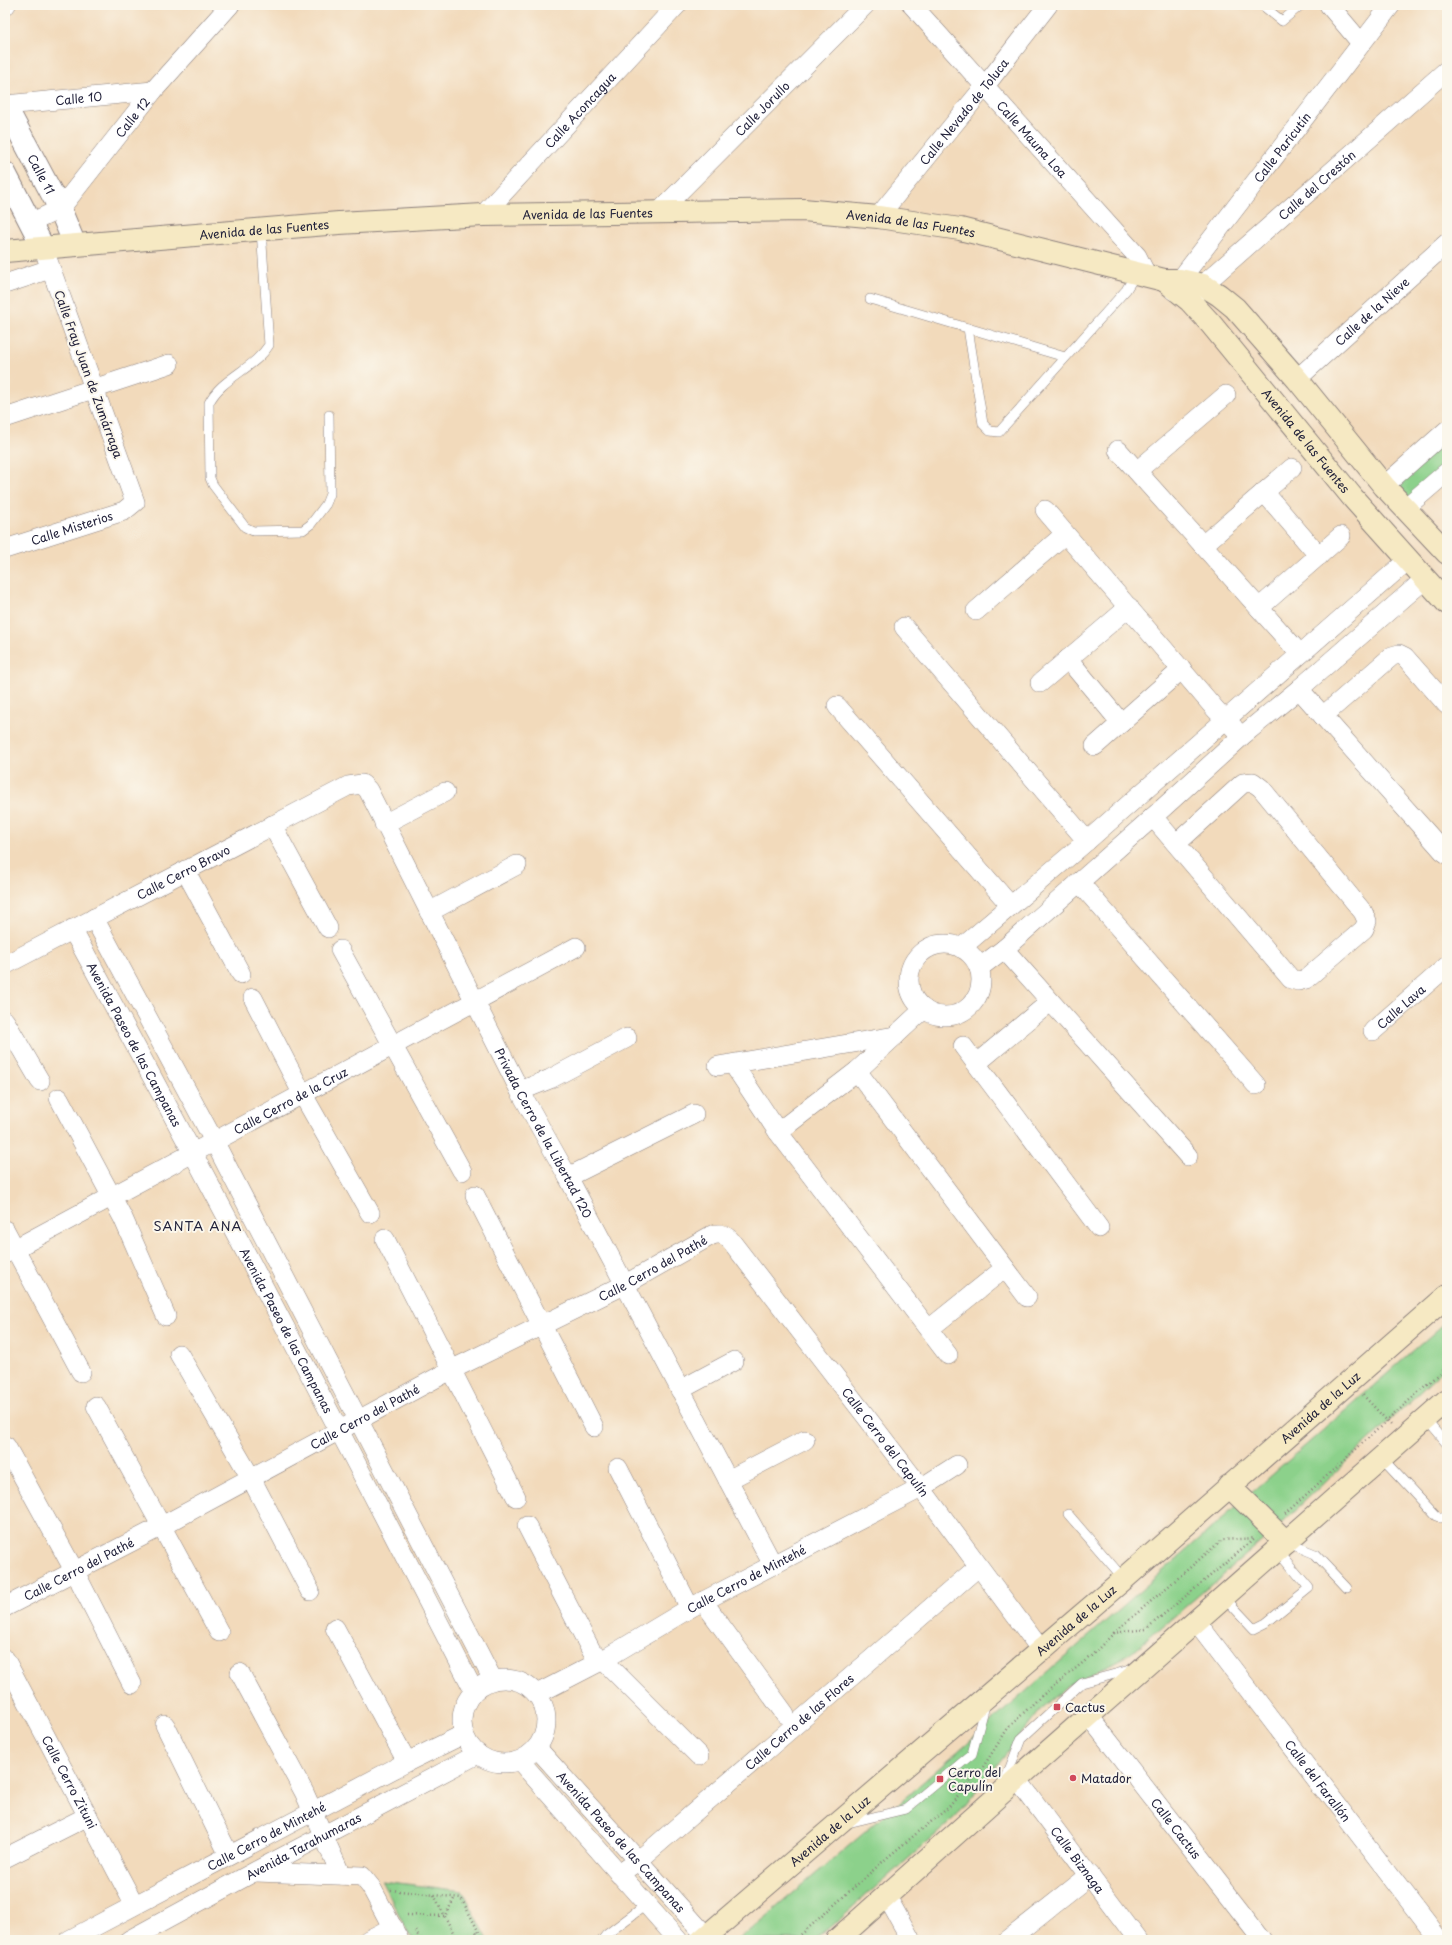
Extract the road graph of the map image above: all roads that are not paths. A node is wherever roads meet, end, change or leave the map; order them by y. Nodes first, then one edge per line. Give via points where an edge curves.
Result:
1 (230, 5) edge
2 (677, 5) edge
3 (866, 5) edge
4 (912, 5) edge
5 (1048, 5) edge
6 (1262, 5) edge
7 (1301, 5) edge
8 (1329, 5) edge
9 (1391, 5) edge
10 (1361, 43) junction
11 (1447, 70) edge
12 (985, 86) junction
13 (153, 91) junction
14 (5, 105) edge
15 (5, 173) edge
16 (60, 209) junction
17 (658, 212) junction
18 (483, 215) junction
19 (878, 217) junction
20 (30, 223) junction
21 (261, 230) junction
22 (1447, 243) edge
23 (75, 245) junction
24 (43, 247) junction
25 (5, 251) edge
26 (50, 269) junction
27 (5, 284) edge
28 (1170, 284) junction
29 (870, 299) dead end
30 (968, 328) junction
31 (1065, 357) junction
32 (169, 364) dead end
33 (1296, 379) junction
34 (95, 388) junction
35 (1226, 395) dead end
36 (329, 415) dead end
37 (5, 418) edge
38 (1447, 430) edge
39 (1118, 450) dead end
40 (1292, 468) dead end
41 (1137, 471) junction
42 (1447, 472) edge
43 (1384, 486) junction
44 (1264, 492) junction
45 (135, 502) joint
46 (1404, 509) junction
47 (1045, 510) dead end
48 (1065, 534) junction
49 (1341, 536) dead end
50 (1203, 545) junction
51 (5, 549) edge
52 (1447, 553) edge
53 (1319, 556) junction
54 (1408, 560) junction
55 (1425, 579) junction
56 (1447, 603) edge
57 (1129, 607) junction
58 (1259, 608) junction
59 (976, 611) dead end
60 (904, 627) dead end
61 (1300, 654) junction
62 (1068, 659) junction
63 (1182, 669) junction
64 (1040, 683) dead end
65 (1299, 689) junction
66 (1447, 705) edge
67 (837, 706) dead end
68 (1323, 716) junction
69 (1225, 719) junction
70 (1121, 723) junction
71 (1242, 736) junction
72 (1095, 746) dead end
73 (362, 784) joint
74 (445, 792) dead end
75 (1154, 817) junction
76 (272, 824) junction
77 (384, 824) junction
78 (1087, 841) junction
79 (1176, 843) junction
80 (1447, 854) edge
81 (517, 865) dead end
82 (185, 870) junction
83 (1079, 882) junction
84 (1010, 905) junction
85 (429, 912) junction
86 (94, 918) junction
87 (328, 928) dead end
88 (72, 929) junction
89 (576, 947) dead end
90 (962, 948) junction
91 (1004, 949) junction
92 (340, 950) dead end
93 (5, 965) edge
94 (1447, 966) edge
95 (979, 968) junction
96 (241, 974) dead end
97 (253, 998) dead end
98 (474, 1002) junction
99 (1050, 1002) junction
100 (924, 1009) junction
101 (5, 1021) edge
102 (1374, 1032) dead end
103 (896, 1036) junction
104 (627, 1038) dead end
105 (394, 1044) junction
106 (963, 1046) dead end
107 (977, 1063) junction
108 (857, 1071) junction
109 (40, 1081) dead end
110 (1256, 1085) dead end
111 (520, 1091) junction
112 (302, 1093) junction
113 (59, 1098) dead end
114 (694, 1114) dead end
115 (778, 1132) junction
116 (214, 1141) junction
117 (193, 1152) junction
118 (1188, 1156) dead end
119 (462, 1171) dead end
120 (568, 1177) junction
121 (475, 1195) dead end
122 (111, 1196) junction
123 (370, 1213) dead end
124 (1099, 1228) dead end
125 (5, 1230) edge
126 (727, 1236) joint
127 (385, 1239) dead end
128 (10, 1251) edge
129 (1005, 1268) junction
130 (624, 1285) junction
131 (1447, 1296) edge
132 (1027, 1297) dead end
133 (166, 1316) dead end
134 (540, 1325) junction
135 (929, 1328) junction
136 (179, 1354) dead end
137 (948, 1355) dead end
138 (734, 1361) dead end
139 (451, 1370) junction
140 (81, 1372) dead end
141 (680, 1390) junction
142 (1447, 1400) edge
143 (96, 1406) dead end
144 (1426, 1418) junction
145 (358, 1421) junction
146 (594, 1427) dead end
147 (340, 1431) junction
148 (805, 1440) dead end
149 (1447, 1444) edge
150 (6, 1446) edge
151 (1381, 1457) junction
152 (956, 1465) dead end
153 (618, 1468) dead end
154 (251, 1478) junction
155 (728, 1480) junction
156 (1229, 1486) junction
157 (921, 1488) junction
158 (516, 1497) dead end
159 (1068, 1514) dead end
160 (1447, 1515) edge
161 (162, 1526) junction
162 (527, 1526) dead end
163 (1282, 1546) junction
164 (773, 1565) junction
165 (978, 1567) junction
166 (75, 1572) junction
167 (1124, 1579) junction
168 (1347, 1588) dead end
169 (310, 1591) dead end
170 (1224, 1597) junction
171 (697, 1604) junction
172 (5, 1607) edge
173 (1196, 1621) junction
174 (335, 1628) dead end
175 (219, 1632) dead end
176 (1041, 1650) junction
177 (5, 1659) edge
178 (603, 1660) junction
179 (1146, 1666) junction
180 (240, 1673) dead end
181 (493, 1680) junction
182 (132, 1684) dead end
183 (474, 1691) junction
184 (537, 1694) junction
185 (988, 1695) junction
186 (785, 1714) dead end
187 (1089, 1716) junction
188 (165, 1725) dead end
189 (464, 1734) junction
190 (537, 1748) junction
191 (478, 1754) junction
192 (699, 1756) dead end
193 (520, 1761) junction
194 (407, 1762) junction
195 (1017, 1778) junction
196 (1000, 1794) junction
197 (313, 1812) junction
198 (88, 1816) junction
199 (835, 1826) junction
200 (324, 1836) junction
201 (229, 1855) junction
202 (5, 1858) edge
203 (638, 1860) junction
204 (254, 1872) junction
205 (619, 1874) junction
206 (341, 1875) junction
207 (1090, 1875) junction
208 (886, 1895) junction
209 (134, 1904) junction
210 (646, 1904) junction
211 (396, 1934) edge
212 (704, 1938) edge
213 (1012, 1938) edge
214 (69, 1940) edge
215 (129, 1940) edge
216 (368, 1940) edge
217 (602, 1940) edge
218 (678, 1940) edge
219 (837, 1940) edge
220 (911, 1940) edge
221 (1138, 1940) edge
222 (1263, 1940) edge
223 (1440, 1940) edge

1 - 13 street, Calle 12
2 - 18 street, Calle Aconcagua
3 - 17 street, Calle Jorullo
4 - 12 street, Calle Mauna Loa
5 - 12 street, Calle Nevado de Toluca
6 - 7 lane via 1282,21
8 - 10 street
9 - 10 street, Calle Paricutín
10 - 28 street, Calle Paricutín
11 - 28 street, Calle del Crestón
12 - 19 street, Calle Nevado de Toluca
12 - 28 street, Calle Mauna Loa via 1137,256
13 - 14 street, Calle 10
13 - 16 street, Calle 12
14 - 16 street, Calle 11
15 - 20 street
16 - 20 street, Calle 12
16 - 23 street, Calle 11
17 - 18 main road, Avenida de las Fuentes
17 - 19 main road, Avenida de las Fuentes via 803,210
18 - 21 main road, Avenida de las Fuentes
19 - 28 main road, Avenida de las Fuentes via 960,229
20 - 24 street
21 - 23 main road, Avenida de las Fuentes
21 - 36 lane via 269,345 263,355 214,393 209,403 210,478 213,486 245,527 253,531 303,530 311,524 326,504 330,494
22 - 33 street, Calle de la Nieve
23 - 24 main road, Avenida de las Fuentes
24 - 25 main road, Avenida de las Fuentes
24 - 26 street, Calle Fray Juan de Zumárraga
26 - 27 street
26 - 34 street, Calle Fray Juan de Zumárraga
28 - 31 lane via 1126,290
28 - 33 main road, Avenida de las Fuentes via 1219,295 1235,308
28 - 54 main road, Avenida de las Fuentes via 1211,324 1353,498
29 - 30 lane
30 - 31 lane
30 - 31 lane via 983,424 990,431 999,432
32 - 34 street
33 - 43 main road, Avenida de las Fuentes
34 - 37 street
34 - 45 street, Calle Fray Juan de Zumárraga
35 - 41 street
38 - 43 street
39 - 41 street
40 - 44 street
41 - 50 street
42 - 46 street
43 - 46 main road, Avenida de las Fuentes
44 - 50 street
44 - 53 street
45 - 51 street, Calle Misterios via 124,511
46 - 52 main road, Avenida de las Fuentes
47 - 48 street
48 - 57 street
48 - 59 street
49 - 53 street
50 - 58 street
53 - 58 street
54 - 55 main road, Avenida de las Fuentes
54 - 61 street
55 - 56 main road, Avenida de las Fuentes
55 - 65 street
57 - 62 street
57 - 63 street
58 - 61 street
60 - 78 street
61 - 69 street
62 - 64 street
62 - 70 street
63 - 69 street
63 - 70 street
65 - 68 street
65 - 71 street
66 - 68 street via 1405,657 1399,654 1392,656
67 - 84 street
68 - 80 street
69 - 71 street
69 - 78 street
70 - 72 street
71 - 75 street
73 - 76 street, Calle Cerro Bravo via 348,786
73 - 77 street, Privada Cerro de la Libertad 120 via 368,790
74 - 77 street
75 - 79 street
75 - 83 street
76 - 82 street, Calle Cerro Bravo
76 - 87 street
77 - 85 street, Privada Cerro de la Libertad 120
78 - 84 street
79 - 79 street via 1291,979 1306,979 1364,929 1367,921 1363,912 1261,788 1253,782 1243,783
81 - 85 street
82 - 86 street, Calle Cerro Bravo
82 - 96 street
83 - 91 street
83 - 110 street
84 - 90 street
85 - 98 street, Privada Cerro de la Libertad 120
86 - 88 street, Calle Cerro Bravo
86 - 116 street, Avenida Paseo de las Campanas
88 - 93 street, Calle Cerro Bravo
88 - 117 street, Avenida Paseo de las Campanas
89 - 98 street, Calle Cerro de la Cruz
90 - 95 street via 972,956
90 - 100 street via 949,944 935,945 913,962 908,976 910,991
91 - 95 street
91 - 99 street
92 - 105 street
94 - 102 street, Calle Lava
95 - 100 street via 981,980 978,995 969,1006 957,1014 942,1016
97 - 112 street
98 - 105 street, Calle Cerro de la Cruz
98 - 111 street, Privada Cerro de la Libertad 120
99 - 107 street
99 - 118 street
100 - 103 street
101 - 109 street
103 - 108 street
103 - 115 street via 725,1065
104 - 111 street via 550,1079
105 - 112 street, Calle Cerro de la Cruz
105 - 119 street
106 - 107 street
107 - 124 street
108 - 115 street
108 - 129 street
111 - 120 street, Privada Cerro de la Libertad 120
112 - 116 street, Calle Cerro de la Cruz
112 - 123 street
113 - 122 street
114 - 120 street
115 - 135 street
116 - 117 street, Calle Cerro de la Cruz
116 - 145 street, Avenida Paseo de las Campanas
117 - 122 street, Calle Cerro de la Cruz
117 - 147 street, Avenida Paseo de las Campanas
120 - 130 street, Privada Cerro de la Libertad 120
121 - 134 street
122 - 128 street, Calle Cerro de la Cruz
122 - 133 street
125 - 128 street
126 - 130 street, Calle Cerro del Pathé via 712,1235
126 - 157 street, Calle Cerro del Capulín
127 - 139 street
128 - 140 street
129 - 132 street
129 - 135 street
130 - 134 street, Calle Cerro del Pathé
130 - 141 street, Privada Cerro de la Libertad 120
131 - 156 main road, Avenida de la Luz
134 - 139 street, Calle Cerro del Pathé
134 - 146 street
135 - 137 street
136 - 154 street
138 - 141 street
139 - 145 street, Calle Cerro del Pathé
139 - 158 street
141 - 155 street, Privada Cerro de la Libertad 120
142 - 144 main road
143 - 161 street
144 - 149 lane
144 - 151 main road
145 - 147 street, Calle Cerro del Pathé
145 - 181 street, Avenida Paseo de las Campanas
147 - 154 street, Calle Cerro del Pathé
147 - 183 street, Avenida Paseo de las Campanas
148 - 155 street
150 - 166 street
151 - 160 lane via 1437,1517
151 - 163 main road
152 - 157 street, Calle Cerro de Mintehé
153 - 171 street
154 - 161 street, Calle Cerro del Pathé
154 - 169 street
155 - 164 street, Privada Cerro de la Libertad 120
156 - 163 main road
156 - 167 main road, Avenida de la Luz
157 - 164 street, Calle Cerro de Mintehé
157 - 165 street, Calle Cerro del Capulín
159 - 167 lane
161 - 166 street, Calle Cerro del Pathé
161 - 175 street
162 - 178 street via 592,1652
163 - 168 lane via 1315,1554
163 - 170 main road
163 - 170 lane via 1309,1588 1266,1623 1254,1629
164 - 171 street, Calle Cerro de Mintehé
165 - 176 street, Calle Cerro del Capulín
165 - 203 street, Calle Cerro de las Flores
166 - 172 street, Calle Cerro del Pathé
166 - 182 street
167 - 176 main road, Avenida de la Luz
170 - 173 main road
171 - 178 street, Calle Cerro de Mintehé
171 - 186 street
173 - 179 main road
173 - 223 street, Calle del Farallón
174 - 194 street
176 - 185 main road, Avenida de la Luz
177 - 198 street, Calle Cerro Zituni
178 - 184 street, Calle Cerro de Mintehé
178 - 192 street
179 - 187 main road
179 - 196 lane via 1082,1683 1021,1739
180 - 197 street
181 - 183 street
181 - 184 street via 514,1680 525,1684
183 - 189 street via 465,1705 462,1721
184 - 190 street via 546,1710 546,1729
185 - 199 main road, Avenida de la Luz
185 - 199 lane via 972,1754 906,1809
187 - 195 main road
187 - 222 street, Calle Cactus
188 - 201 street
189 - 191 street
189 - 194 street, Calle Cerro de Mintehé
190 - 193 street
190 - 203 street, Avenida Paseo de las Campanas
191 - 193 street via 500,1763
191 - 200 street, Avenida Tarahumaras
193 - 205 street, Avenida Paseo de las Campanas
194 - 197 street, Calle Cerro de Mintehé
195 - 196 main road
195 - 207 street, Calle Biznaga
196 - 208 main road
197 - 200 street
197 - 201 street, Calle Cerro de Mintehé
198 - 202 street
198 - 209 street, Calle Cerro Zituni
199 - 212 main road, Avenida de la Luz
200 - 204 street, Avenida Tarahumaras
200 - 206 street
201 - 209 street, Calle Cerro de Mintehé
203 - 205 street, Calle Cerro de las Flores
203 - 212 street, Avenida Paseo de las Campanas
204 - 206 street
204 - 215 street, Avenida Tarahumaras
205 - 210 street, Avenida Paseo de las Campanas
206 - 211 street via 362,1876 371,1887
207 - 213 street
207 - 221 street, Calle Biznaga
208 - 219 main road
208 - 220 street
209 - 214 street, Calle Cerro de Mintehé
210 - 217 lane
210 - 218 street, Avenida Paseo de las Campanas
211 - 216 street

